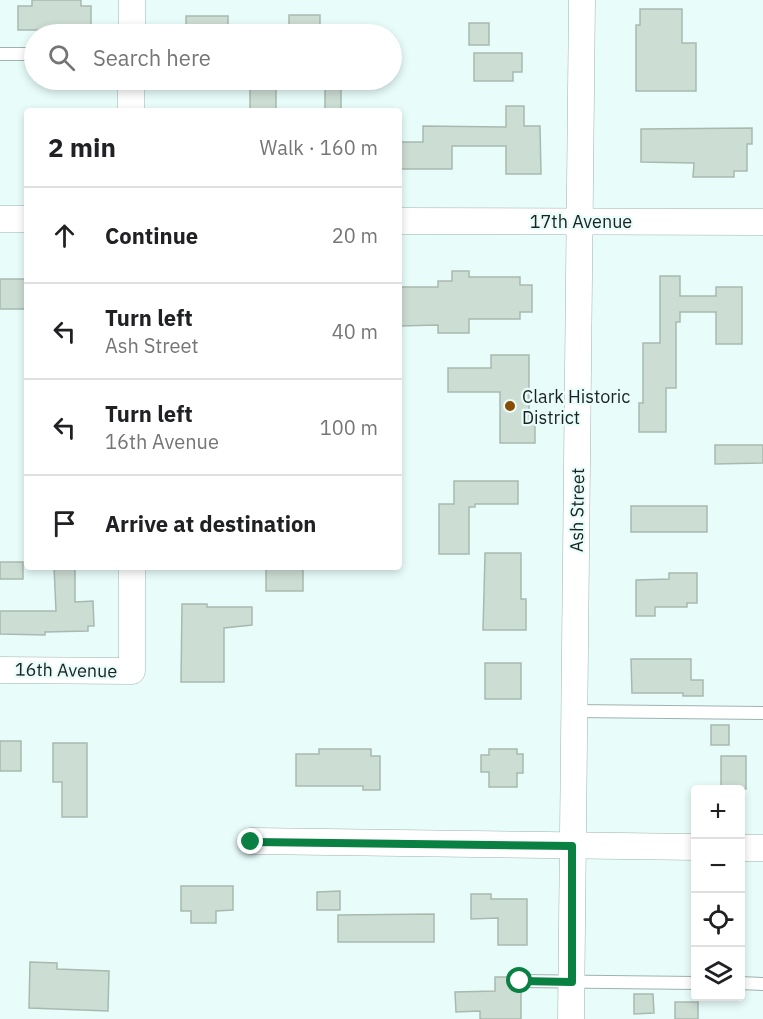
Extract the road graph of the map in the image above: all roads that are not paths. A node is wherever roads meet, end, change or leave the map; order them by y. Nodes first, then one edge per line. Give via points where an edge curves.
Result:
1 (132, 0) edge
2 (582, 0) edge
3 (132, 24) edge
4 (0, 54) edge
5 (24, 54) edge
6 (131, 90) edge
7 (131, 108) edge
8 (0, 219) edge
9 (24, 219) edge
10 (402, 221) edge
11 (580, 221) junction
12 (763, 222) edge
13 (132, 570) edge
14 (0, 670) edge
15 (574, 711) junction
16 (763, 713) edge
17 (251, 842) dead end
18 (572, 846) junction
19 (691, 847) edge
20 (745, 848) edge
21 (763, 848) edge
22 (520, 981) dead end
23 (572, 982) junction
24 (691, 983) edge
25 (745, 983) edge
26 (763, 984) edge
27 (571, 1019) edge

1 - 3 street
2 - 11 street, Ash Street
4 - 5 lane
6 - 7 street
8 - 9 street
10 - 11 street, 17th Avenue
11 - 12 street, 17th Avenue
11 - 15 street, Ash Street
13 - 14 street, 16th Avenue via 132,671
15 - 16 lane
15 - 18 street, Ash Street
17 - 18 street
18 - 19 street
18 - 23 street, Ash Street
20 - 21 street
22 - 23 lane
23 - 24 lane
23 - 27 street, Ash Street
25 - 26 lane

